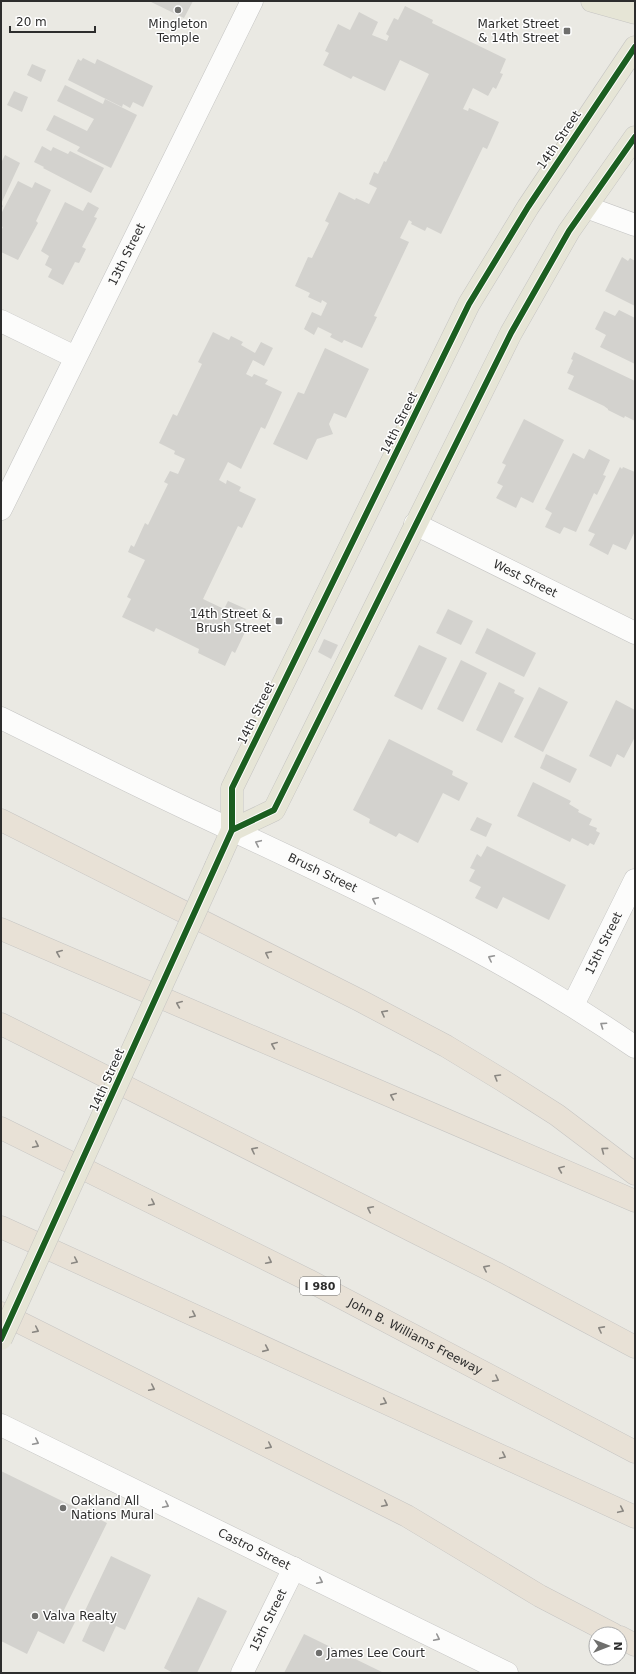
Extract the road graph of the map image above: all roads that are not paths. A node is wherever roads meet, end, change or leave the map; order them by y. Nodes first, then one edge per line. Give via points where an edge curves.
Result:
1 (252, 1) edge
2 (592, 1) edge
3 (635, 13) edge
4 (635, 47) edge
5 (635, 137) edge
6 (586, 208) junction
7 (635, 224) edge
8 (1, 321) edge
9 (75, 358) junction
10 (1, 509) edge
11 (415, 524) junction
12 (635, 633) edge
13 (1, 718) edge
14 (1, 820) edge
15 (232, 830) junction
16 (635, 880) edge
17 (1, 929) edge
18 (573, 1006) junction
19 (1, 1024) edge
20 (635, 1047) edge
21 (1, 1128) edge
22 (635, 1174) edge
23 (635, 1201) edge
24 (1, 1227) edge
25 (1, 1313) edge
26 (1, 1339) edge
27 (635, 1347) edge
28 (1, 1425) edge
29 (635, 1452) edge
30 (635, 1517) edge
31 (294, 1568) junction
32 (598, 1626) edge
33 (242, 1673) edge
34 (507, 1673) edge

1 - 9 street, 13th Street
2 - 3 main road
4 - 15 main road, 14th Street via 528,207 470,304 232,788
5 - 6 main road
6 - 7 street
6 - 11 main road via 569,231 511,333
8 - 9 street
9 - 10 street, 13th Street
11 - 12 street, West Street
11 - 15 main road via 274,810
13 - 15 street, Brush Street
22 -> 14 highway via 557,1115 446,1046
18 -> 15 street, Brush Street via 484,954
15 - 26 main road, 14th Street, bridge
16 - 18 street, 15th Street
23 -> 17 highway
20 -> 18 street, Brush Street
27 -> 19 highway via 421,1235
21 -> 29 highway, John B. Williams Freeway / I 980 via 321,1287
24 -> 30 highway
25 -> 32 highway via 407,1516 533,1592
28 -> 31 street, Castro Street
31 - 33 street, 15th Street
31 -> 34 street, Castro Street

